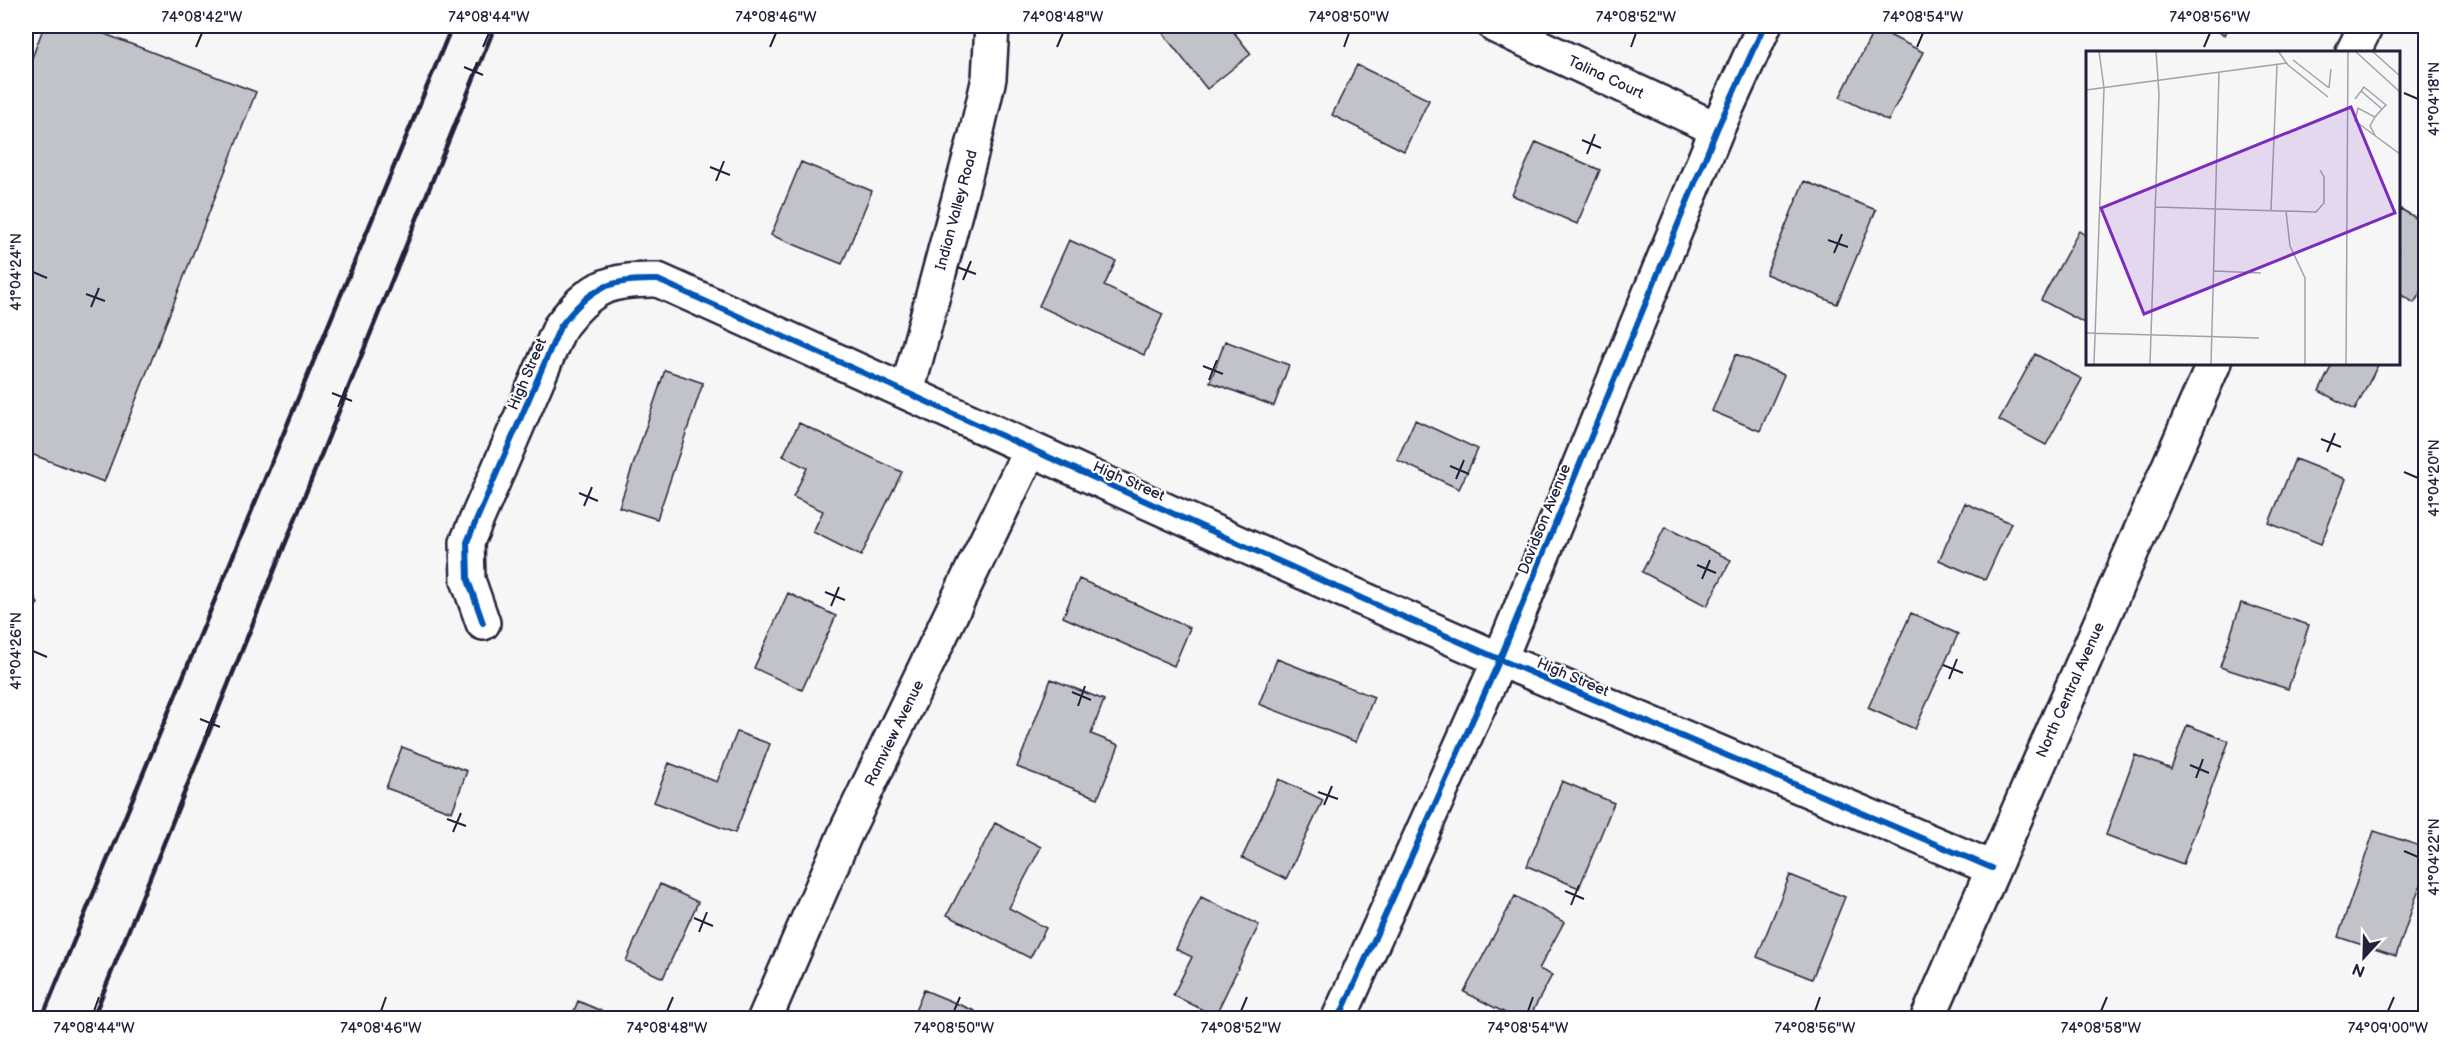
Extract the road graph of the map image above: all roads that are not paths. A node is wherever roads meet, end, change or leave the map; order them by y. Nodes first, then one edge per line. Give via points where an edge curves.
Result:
1 (992, 26) edge
2 (1496, 26) edge
3 (1764, 26) edge
4 (2366, 26) edge
5 (2354, 51) edge
6 (1718, 129) junction
7 (2214, 364) edge
8 (907, 392) junction
9 (1030, 450) junction
10 (483, 623) dead end
11 (1500, 659) junction
12 (1992, 868) junction
13 (765, 1018) edge
14 (1339, 1018) edge
15 (1928, 1018) edge

1 - 8 street, Indian Valley Road via 989,78 976,135
2 - 6 street, Talina Court
3 - 6 street, Davidson Avenue
4 - 5 street
6 - 11 street, Davidson Avenue
7 - 12 street, North Central Avenue
8 - 9 street, High Street
8 - 10 street, High Street via 658,280 629,279 603,286 579,302 560,327 467,542 468,580
9 - 11 street, High Street
9 - 13 street, Ramview Avenue via 846,832
11 - 12 street, High Street
11 - 14 street, Davidson Avenue
12 - 15 street, North Central Avenue

